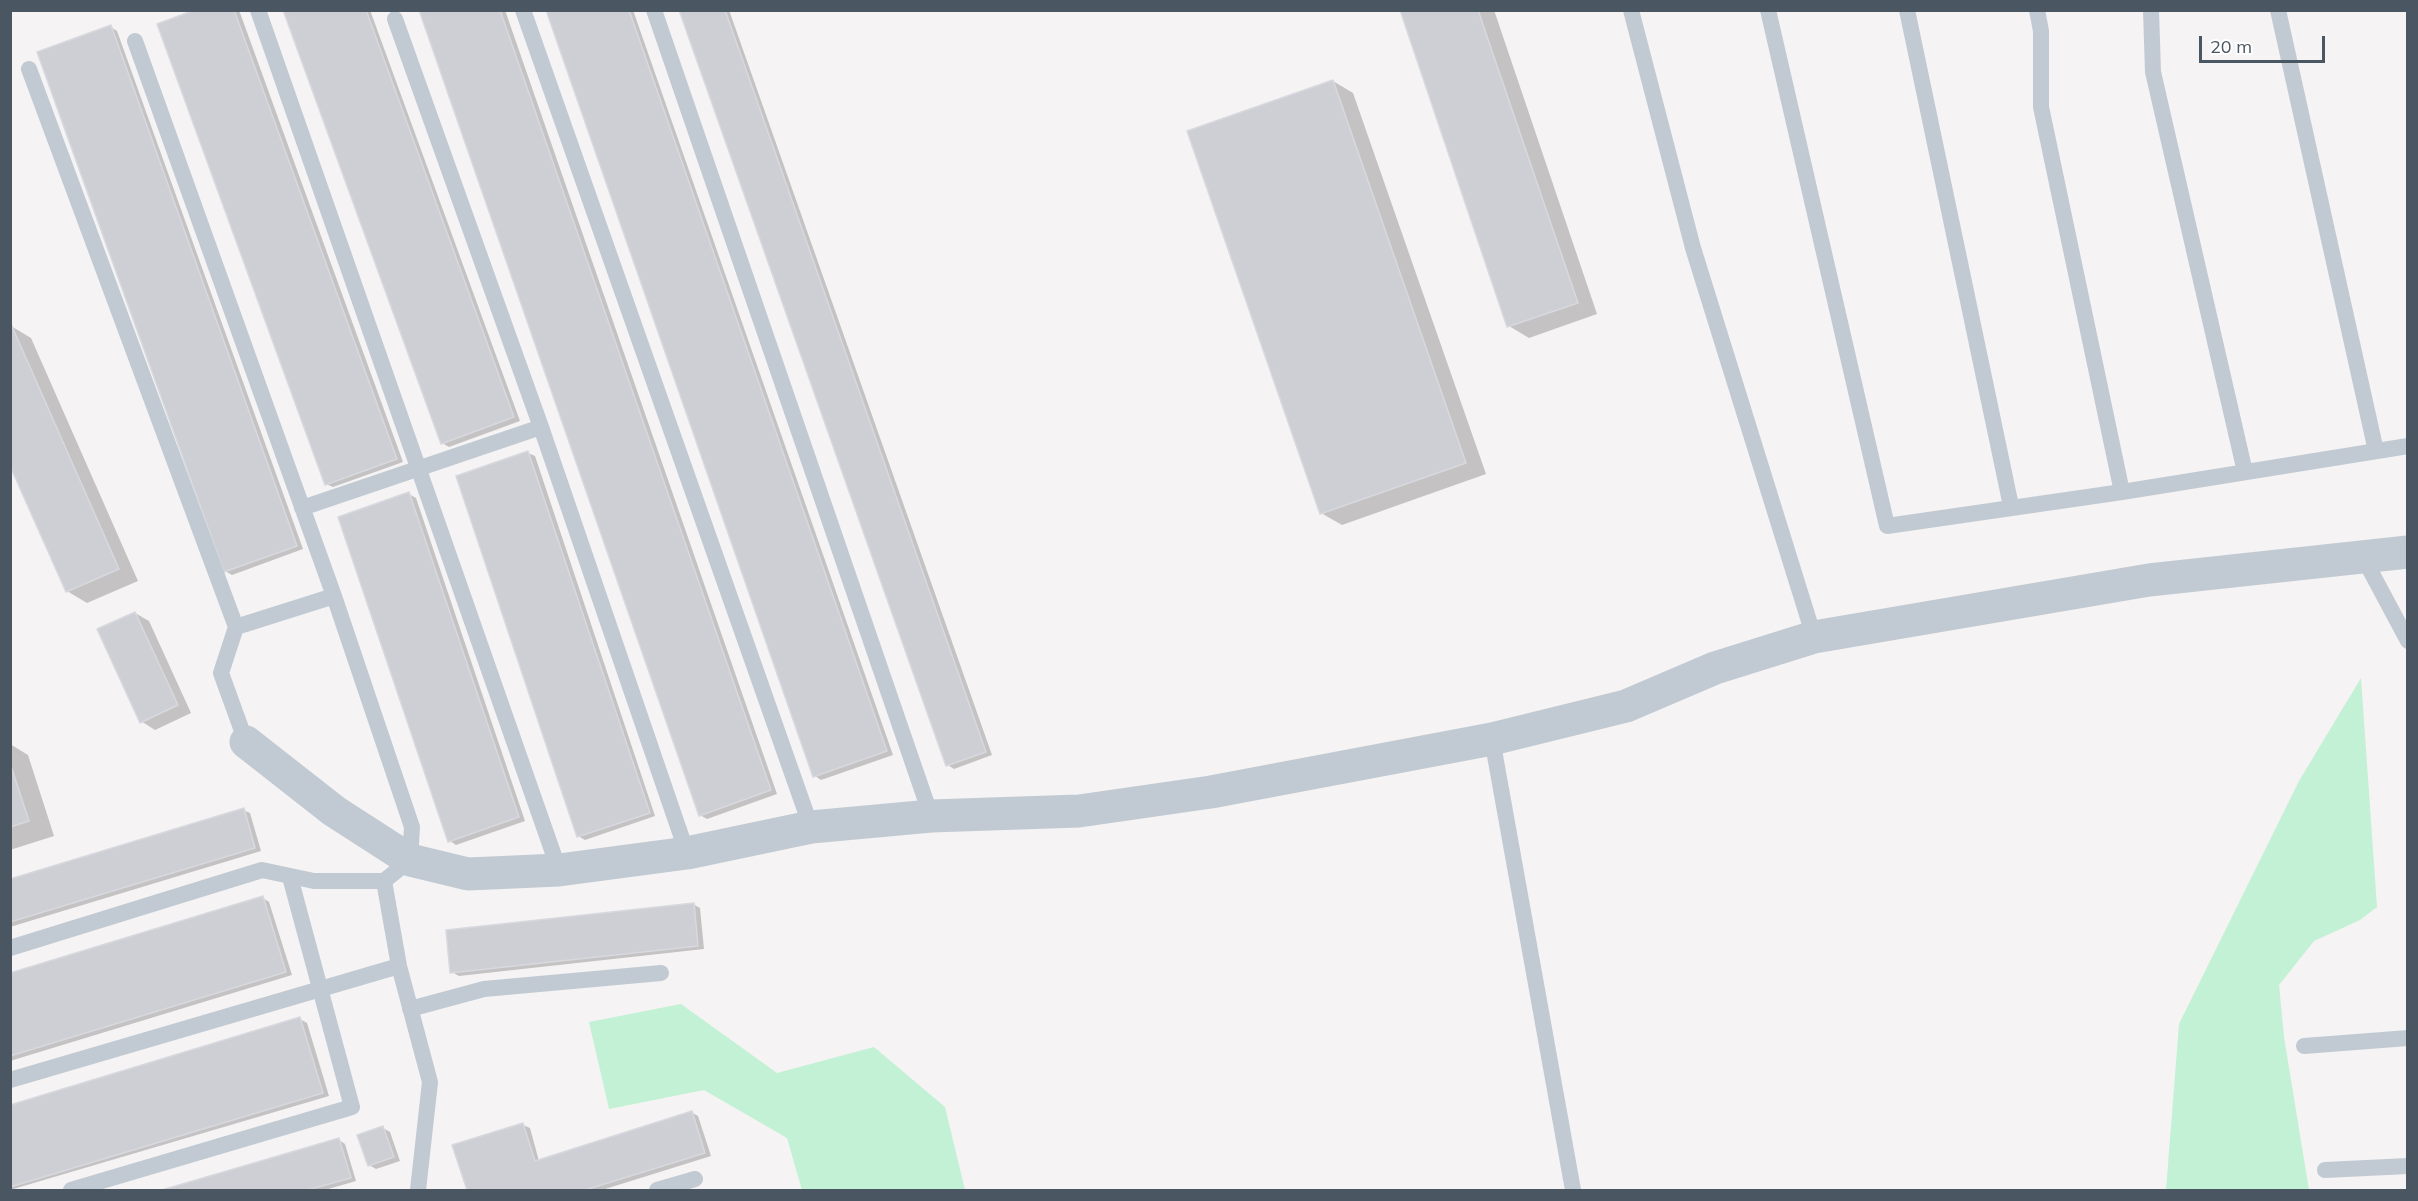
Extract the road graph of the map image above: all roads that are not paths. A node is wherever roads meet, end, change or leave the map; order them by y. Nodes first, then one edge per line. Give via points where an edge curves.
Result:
1 (258, 10) edge
2 (523, 10) edge
3 (654, 10) edge
4 (1631, 10) edge
5 (1768, 10) edge
6 (1907, 10) edge
7 (2037, 10) edge
8 (2151, 10) edge
9 (2278, 10) edge
10 (396, 19) dead end
11 (135, 40) dead end
12 (29, 69) dead end
13 (540, 427) junction
14 (2408, 446) edge
15 (2376, 451) junction
16 (418, 469) junction
17 (2245, 472) junction
18 (2122, 492) junction
19 (2011, 506) junction
20 (302, 508) junction
21 (2408, 552) edge
22 (2362, 555) junction
23 (334, 596) junction
24 (236, 627) junction
25 (1814, 637) junction
26 (2408, 641) edge
27 (1492, 739) junction
28 (246, 742) joint
29 (931, 816) junction
30 (811, 827) junction
31 (687, 852) junction
32 (410, 860) junction
33 (559, 870) junction
34 (290, 877) junction
35 (384, 881) junction
36 (10, 948) edge
37 (399, 966) junction
38 (662, 973) dead end
39 (319, 988) junction
40 (410, 1009) junction
41 (2408, 1038) edge
42 (2304, 1046) dead end
43 (10, 1080) edge
44 (2408, 1166) edge
45 (2325, 1170) dead end
46 (695, 1179) dead end
47 (71, 1191) edge
48 (418, 1191) edge
49 (657, 1191) edge
50 (1574, 1191) edge

1 - 16 lane
2 - 30 lane
3 - 29 lane
4 - 25 lane via 1693,248
5 - 19 lane via 1887,526
6 - 19 lane
7 - 18 lane via 2041,31 2041,107
8 - 17 lane via 2153,72
9 - 15 lane
10 - 13 lane
11 - 20 lane
12 - 24 lane
13 - 16 lane
13 - 31 lane
14 - 15 lane
15 - 17 lane
16 - 20 lane
16 - 33 lane
17 - 18 lane
18 - 19 lane
20 - 23 lane
21 - 22 street
22 - 25 street via 2149,580
22 - 26 lane
23 - 24 lane
23 - 32 lane via 412,827
24 - 28 lane via 221,674
25 - 27 street via 1715,668 1626,706
27 - 29 street via 1210,792 1079,811
27 - 50 lane
28 - 32 street via 334,811
29 - 30 street
30 - 31 street
31 - 33 street
32 - 33 street via 468,874
32 - 35 lane
34 - 35 lane
34 - 36 lane via 262,870
34 - 39 lane
35 - 37 lane
37 - 39 lane
37 - 40 lane
38 - 40 lane via 484,989
39 - 43 lane
39 - 47 lane via 352,1107
40 - 48 lane via 430,1082
41 - 42 lane
44 - 45 lane
46 - 49 lane

